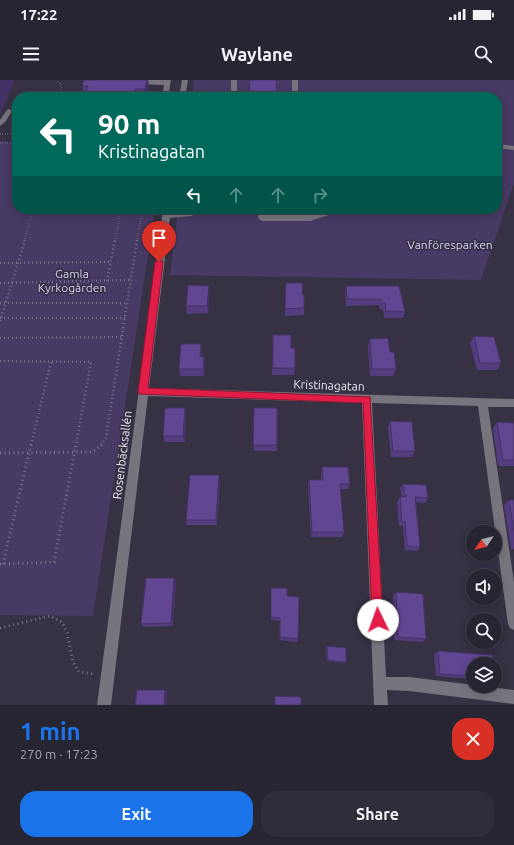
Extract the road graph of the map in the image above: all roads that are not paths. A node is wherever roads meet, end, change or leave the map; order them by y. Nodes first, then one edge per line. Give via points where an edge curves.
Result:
1 (185, 80) edge
2 (234, 80) edge
3 (295, 80) edge
4 (130, 82) edge
5 (168, 82) edge
6 (166, 92) edge
7 (183, 92) edge
8 (234, 92) edge
9 (295, 92) edge
10 (9, 111) dead end
11 (0, 124) edge
12 (502, 147) edge
13 (514, 148) edge
14 (166, 214) edge
15 (263, 214) edge
16 (322, 214) edge
17 (143, 392) junction
18 (367, 400) junction
19 (482, 402) junction
20 (514, 403) edge
21 (514, 624) edge
22 (381, 683) junction
23 (514, 697) edge
24 (104, 705) edge
25 (381, 705) edge

1 - 7 street
2 - 8 street
3 - 9 street
4 - 5 street
5 - 6 street
10 - 11 street
12 - 13 street
14 - 17 street, Rosenbäcksallén
15 - 16 street via 262,218 310,218
17 - 18 street, Kristinagatan
17 - 24 street, Rosenbäcksallén
18 - 19 street, Kristinagatan
18 - 22 street
19 - 20 street, Kristinagatan
19 - 21 street
22 - 23 street
22 - 25 street

